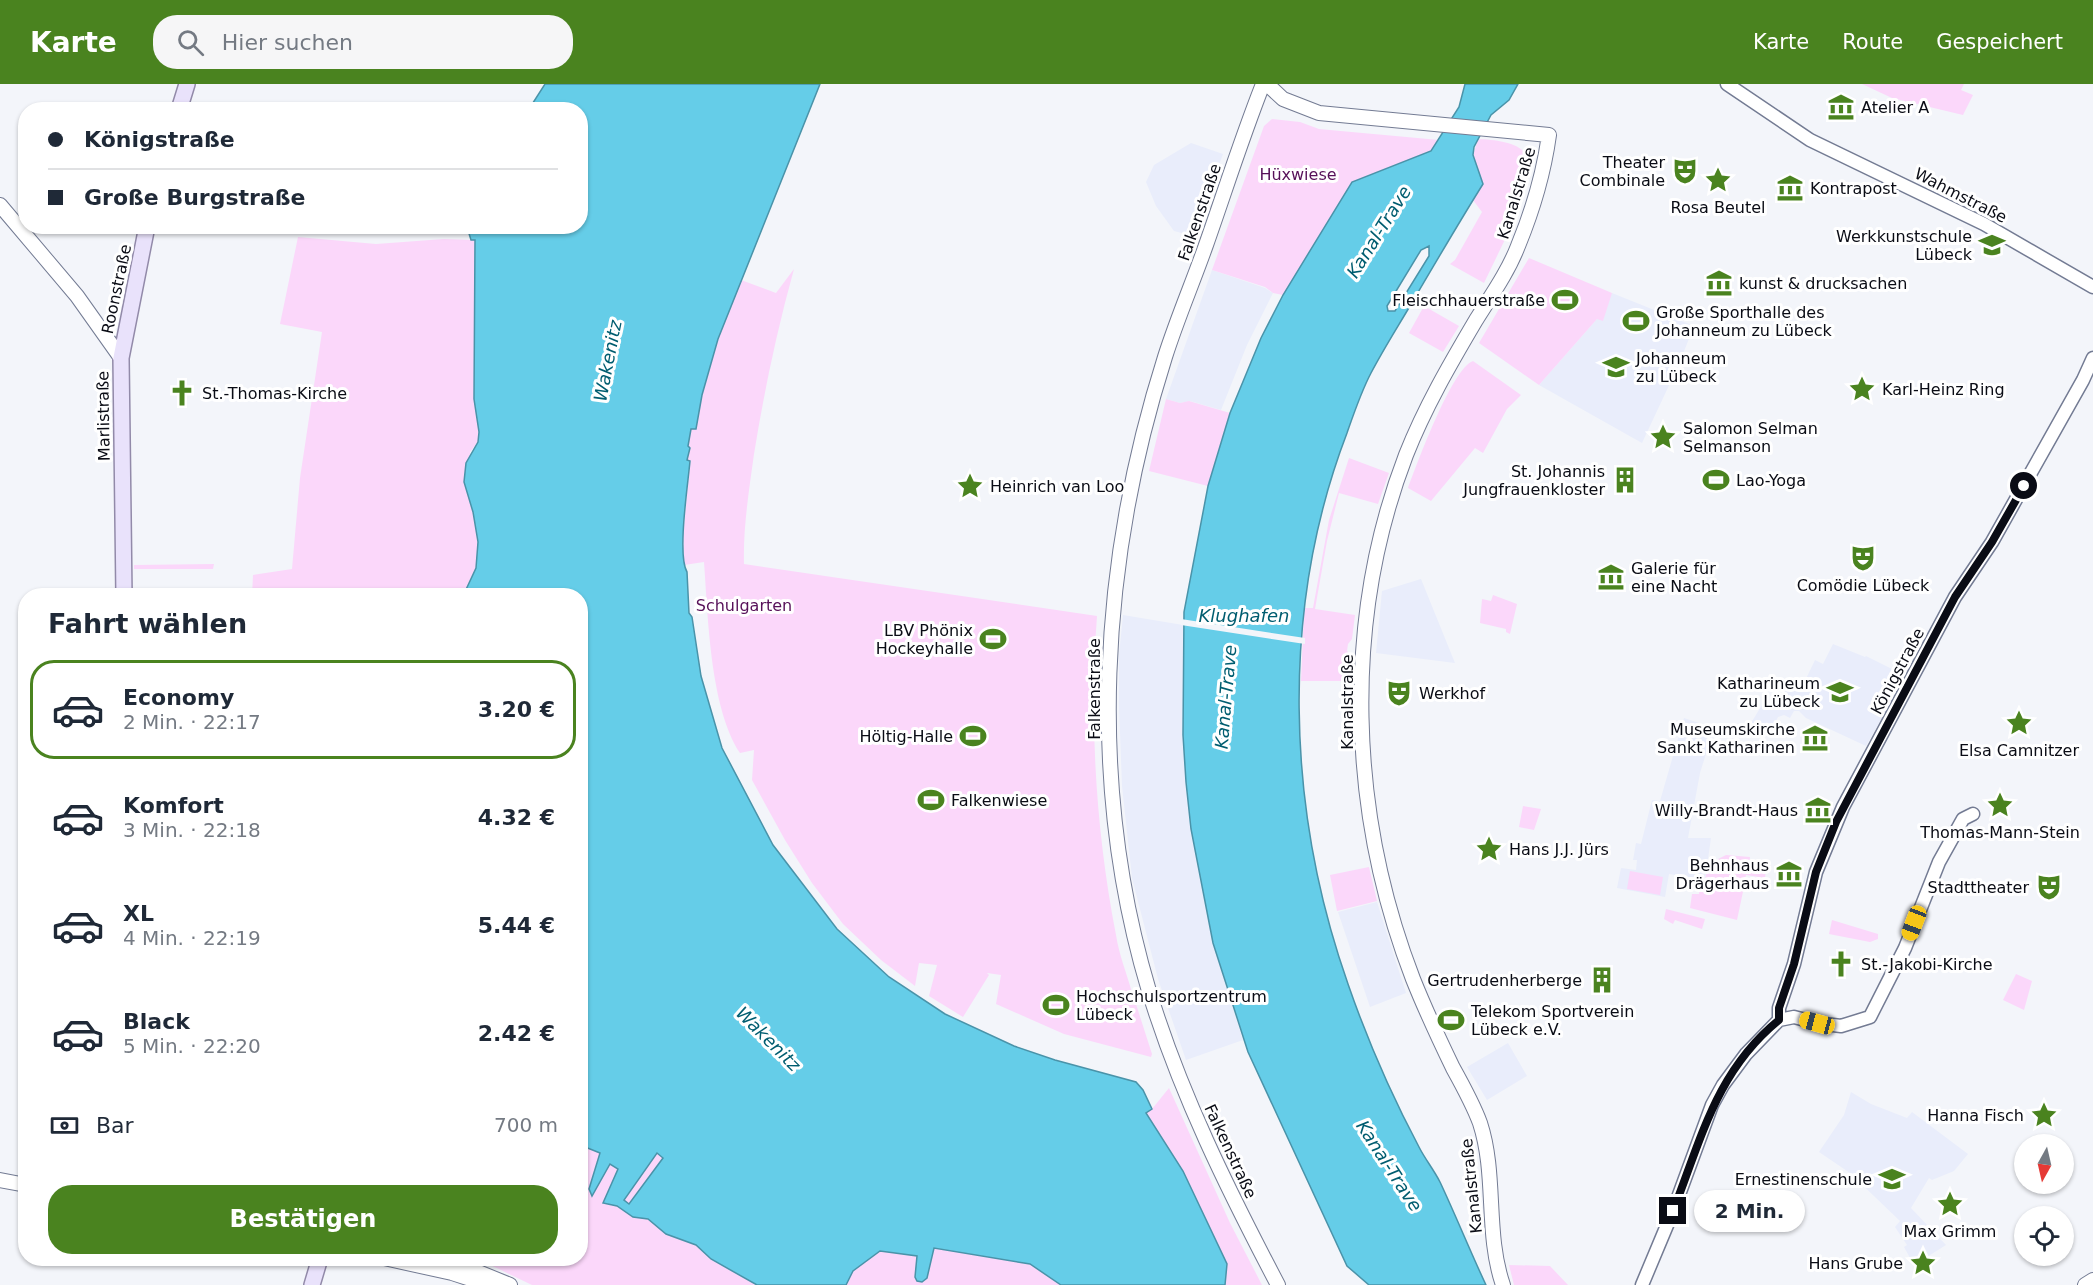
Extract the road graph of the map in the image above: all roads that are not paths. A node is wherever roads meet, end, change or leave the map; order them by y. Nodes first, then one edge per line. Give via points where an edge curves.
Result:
1 (187, 84) edge
2 (1265, 84) edge
3 (1727, 84) edge
4 (181, 102) edge
5 (0, 205) edge
6 (18, 226) edge
7 (25, 234) edge
8 (145, 234) edge
9 (2093, 287) edge
10 (121, 358) junction
11 (2093, 358) edge
12 (124, 588) edge
13 (1973, 814) dead end
14 (1779, 1020) junction
15 (0, 1180) edge
16 (18, 1183) edge
17 (318, 1266) edge
18 (329, 1266) edge
19 (422, 1266) edge
20 (464, 1266) edge
21 (2093, 1280) edge
22 (312, 1285) edge
23 (323, 1285) edge
24 (489, 1285) edge
25 (510, 1285) edge
26 (1278, 1285) edge
27 (1503, 1285) edge
28 (1642, 1285) edge
29 (2085, 1285) edge

1 - 4 main road
2 - 26 main road, Falkenstraße via 1165,357 1146,425 1116,576 1108,724 1122,876 1148,987 1185,1092
2 - 27 main road, Kanalstraße via 1283,99 1319,113 1549,135 1518,247 1439,384 1393,491 1369,593 1362,674 1364,768 1382,879 1413,981 1480,1124 1487,1151 1494,1241
3 - 9 street, Wahmstraße via 1810,140 1984,224
5 - 6 main road, Marlistraße
7 - 10 main road, Marlistraße via 77,296
8 - 10 main road, Roonstraße
10 - 12 main road, Marlistraße
11 - 14 street, Königstraße via 2001,526 1955,597 1843,807 1816,872
13 - 14 street via 1963,819 1939,862 1905,948 1870,1017 1841,1026 1794,1017
14 - 28 street via 1728,1078 1715,1100
15 - 16 main road
17 - 22 main road
18 - 23 main road
19 - 24 main road
20 - 25 main road
21 - 29 main road

